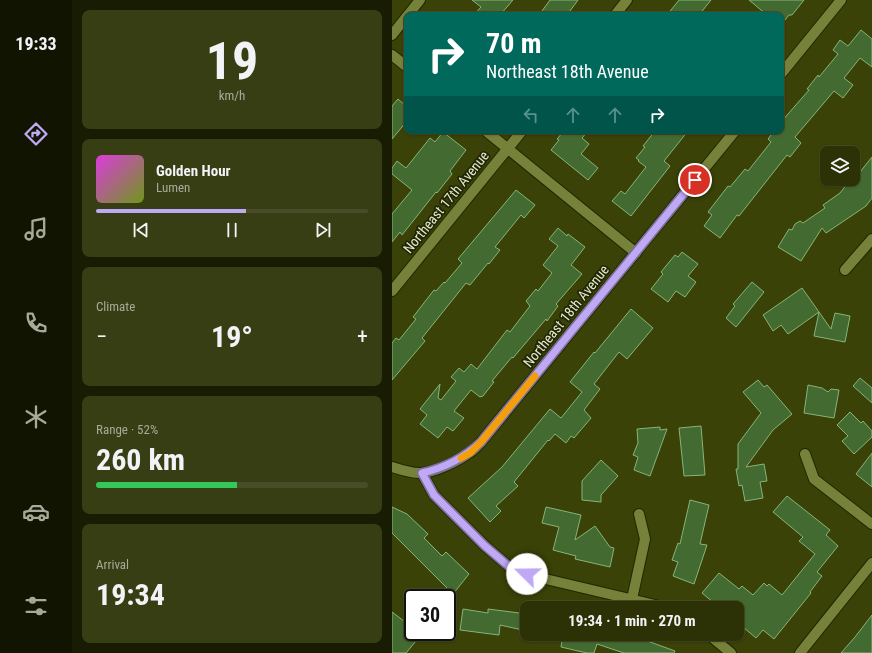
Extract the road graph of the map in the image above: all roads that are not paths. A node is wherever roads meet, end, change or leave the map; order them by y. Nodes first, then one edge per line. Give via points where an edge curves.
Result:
1 (420, 0) edge
2 (627, 0) edge
3 (841, 0) edge
4 (411, 12) edge
5 (617, 12) edge
6 (404, 21) edge
7 (392, 35) edge
8 (392, 55) edge
9 (404, 65) edge
10 (784, 70) edge
11 (490, 134) edge
12 (520, 134) edge
13 (733, 134) edge
14 (508, 149) junction
15 (872, 239) edge
16 (636, 253) junction
17 (845, 270) dead end
18 (392, 291) edge
19 (805, 454) dead end
20 (392, 467) edge
21 (422, 473) junction
22 (639, 514) dead end
23 (872, 524) edge
24 (872, 564) edge
25 (632, 599) junction
26 (640, 601) edge
27 (716, 641) edge
28 (731, 653) edge
29 (800, 653) edge

1 - 4 street
2 - 5 street
3 - 10 street
6 - 7 street
8 - 9 street
11 - 14 street
12 - 14 street, Northeast 17th Avenue
13 - 16 street, Northeast 18th Avenue
14 - 16 street
14 - 18 street, Northeast 17th Avenue
15 - 17 street
16 - 21 street, Northeast 18th Avenue via 481,442 470,453 455,461
19 - 23 street via 814,479
20 - 21 street, Northeast 18th Avenue
21 - 25 street via 434,495 512,569
22 - 25 street via 645,539
24 - 29 street
25 - 26 street
27 - 28 street

